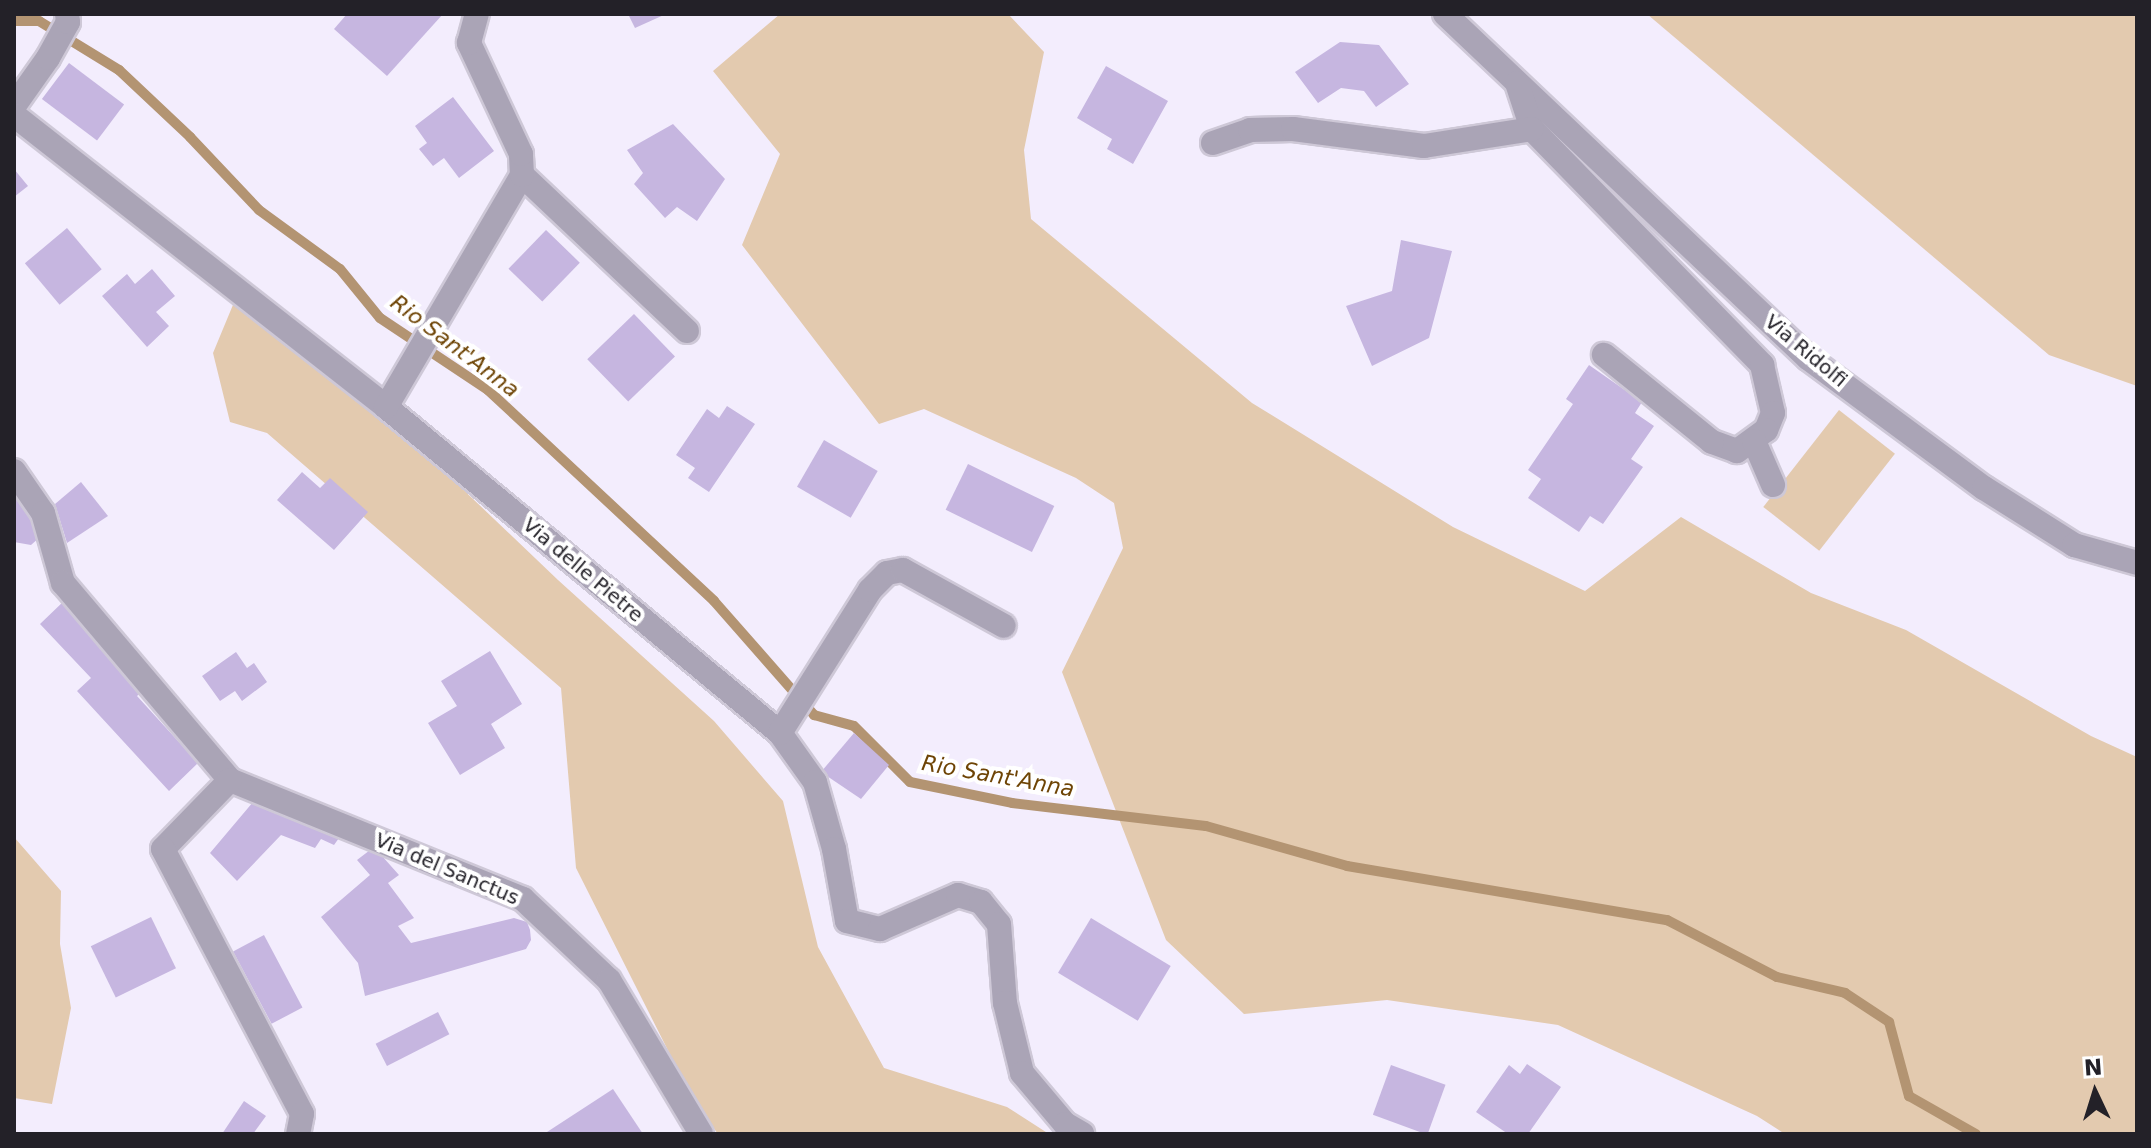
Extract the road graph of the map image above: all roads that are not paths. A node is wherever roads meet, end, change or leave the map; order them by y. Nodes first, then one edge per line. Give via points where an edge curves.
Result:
1 (477, 14) edge
2 (1445, 14) edge
3 (68, 18) edge
4 (1516, 81) junction
5 (14, 106) edge
6 (14, 115) edge
7 (1532, 129) junction
8 (1213, 143) dead end
9 (522, 175) junction
10 (687, 331) dead end
11 (1604, 355) dead end
12 (392, 399) junction
13 (1754, 441) junction
14 (14, 471) edge
15 (1773, 485) dead end
16 (2137, 563) edge
17 (1004, 626) dead end
18 (784, 727) junction
19 (230, 780) junction
20 (298, 1134) edge
21 (701, 1134) edge
22 (1082, 1134) edge

1 - 9 street via 469,43 521,154
2 - 4 street, Via Ridolfi
3 - 5 street
4 - 7 street, Via Ridolfi
4 - 16 street, Via Ridolfi via 1808,358 2010,505 2074,545
6 - 12 street, Via delle Pietre
7 - 8 street via 1424,146 1293,129 1250,130
7 - 13 street, Via Ridolfi via 1762,365 1773,413
9 - 10 street
9 - 12 street
11 - 13 street via 1712,442 1737,451
12 - 18 street, Via delle Pietre
13 - 15 street
14 - 19 street, Via del Sanctus via 43,513 63,583
17 - 18 street via 903,570 887,573 870,590
18 - 22 street, Via delle Pietre via 815,782 847,921 880,929 958,895 981,902 999,924 1005,1003 1022,1073 1065,1124
19 - 20 street via 163,849 302,1114
19 - 21 street, Via del Sanctus via 523,899 609,980

